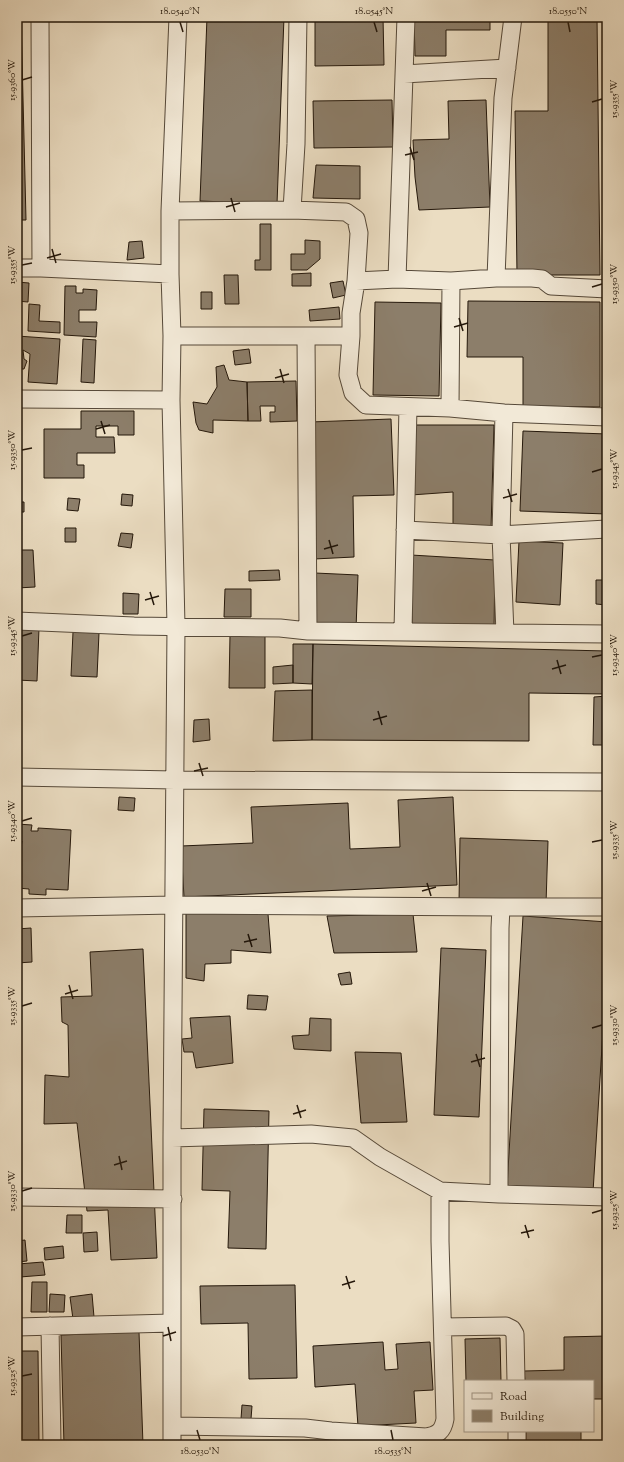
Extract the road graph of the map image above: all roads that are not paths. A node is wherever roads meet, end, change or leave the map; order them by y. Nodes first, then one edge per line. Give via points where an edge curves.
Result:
1 (40, 17) edge
2 (178, 17) edge
3 (298, 17) edge
4 (406, 17) edge
5 (513, 17) edge
6 (507, 68) junction
7 (404, 74) junction
8 (292, 210) junction
9 (170, 211) junction
10 (17, 268) edge
11 (41, 268) junction
12 (170, 274) junction
13 (496, 278) junction
14 (397, 279) junction
15 (356, 281) junction
16 (450, 281) junction
17 (607, 289) edge
18 (172, 336) junction
19 (306, 336) junction
20 (351, 336) junction
21 (17, 399) edge
22 (171, 400) junction
23 (408, 407) junction
24 (450, 408) junction
25 (504, 413) junction
26 (607, 417) edge
27 (607, 529) edge
28 (405, 530) junction
29 (501, 535) junction
30 (17, 621) edge
31 (176, 626) junction
32 (308, 631) junction
33 (403, 631) junction
34 (505, 634) junction
35 (607, 634) edge
36 (17, 777) edge
37 (175, 780) junction
38 (607, 782) edge
39 (174, 906) junction
40 (501, 907) junction
41 (607, 907) edge
42 (17, 908) edge
43 (172, 1138) junction
44 (440, 1191) junction
45 (500, 1194) junction
46 (17, 1197) edge
47 (607, 1197) edge
48 (172, 1199) junction
49 (172, 1323) junction
50 (50, 1326) junction
51 (17, 1327) edge
52 (443, 1327) junction
53 (516, 1380) edge
54 (173, 1426) junction
55 (517, 1432) edge
56 (52, 1445) edge
57 (172, 1445) edge
58 (517, 1445) edge

1 - 11 street
2 - 9 street
3 - 8 street
4 - 7 street
5 - 6 street
6 - 7 street
6 - 13 street via 503,98
7 - 14 street
8 - 9 street
8 - 15 street via 346,212 356,219 359,233
9 - 12 street
10 - 11 street
11 - 12 street
12 - 18 street
13 - 16 street
13 - 17 street via 542,279 551,286
14 - 15 street
14 - 16 street
15 - 20 street via 351,313
16 - 24 street
18 - 19 street
18 - 22 street
19 - 20 street
19 - 32 street
20 - 23 street via 348,375 353,393 366,405
21 - 22 street
22 - 31 street
23 - 24 street
23 - 28 street
24 - 25 street
25 - 26 street
25 - 29 street
27 - 29 street
28 - 29 street
28 - 33 street
29 - 34 street
30 - 31 street
31 - 32 street
31 - 37 street
32 - 33 street
33 - 34 street
34 - 35 street
36 - 37 street
37 - 38 street
37 - 39 street
39 - 40 street
39 - 42 street
39 - 43 street
40 - 41 street
40 - 45 street
43 - 44 street via 311,1134 353,1138 380,1157
43 - 48 street
44 - 45 street
44 - 52 street
45 - 47 street
46 - 48 street
48 - 49 street
49 - 50 street
49 - 54 street
50 - 51 street
50 - 56 street
52 - 53 street via 506,1326 512,1329 515,1334
52 - 54 street via 445,1419 443,1429 432,1436 305,1428
54 - 57 street
55 - 58 street

